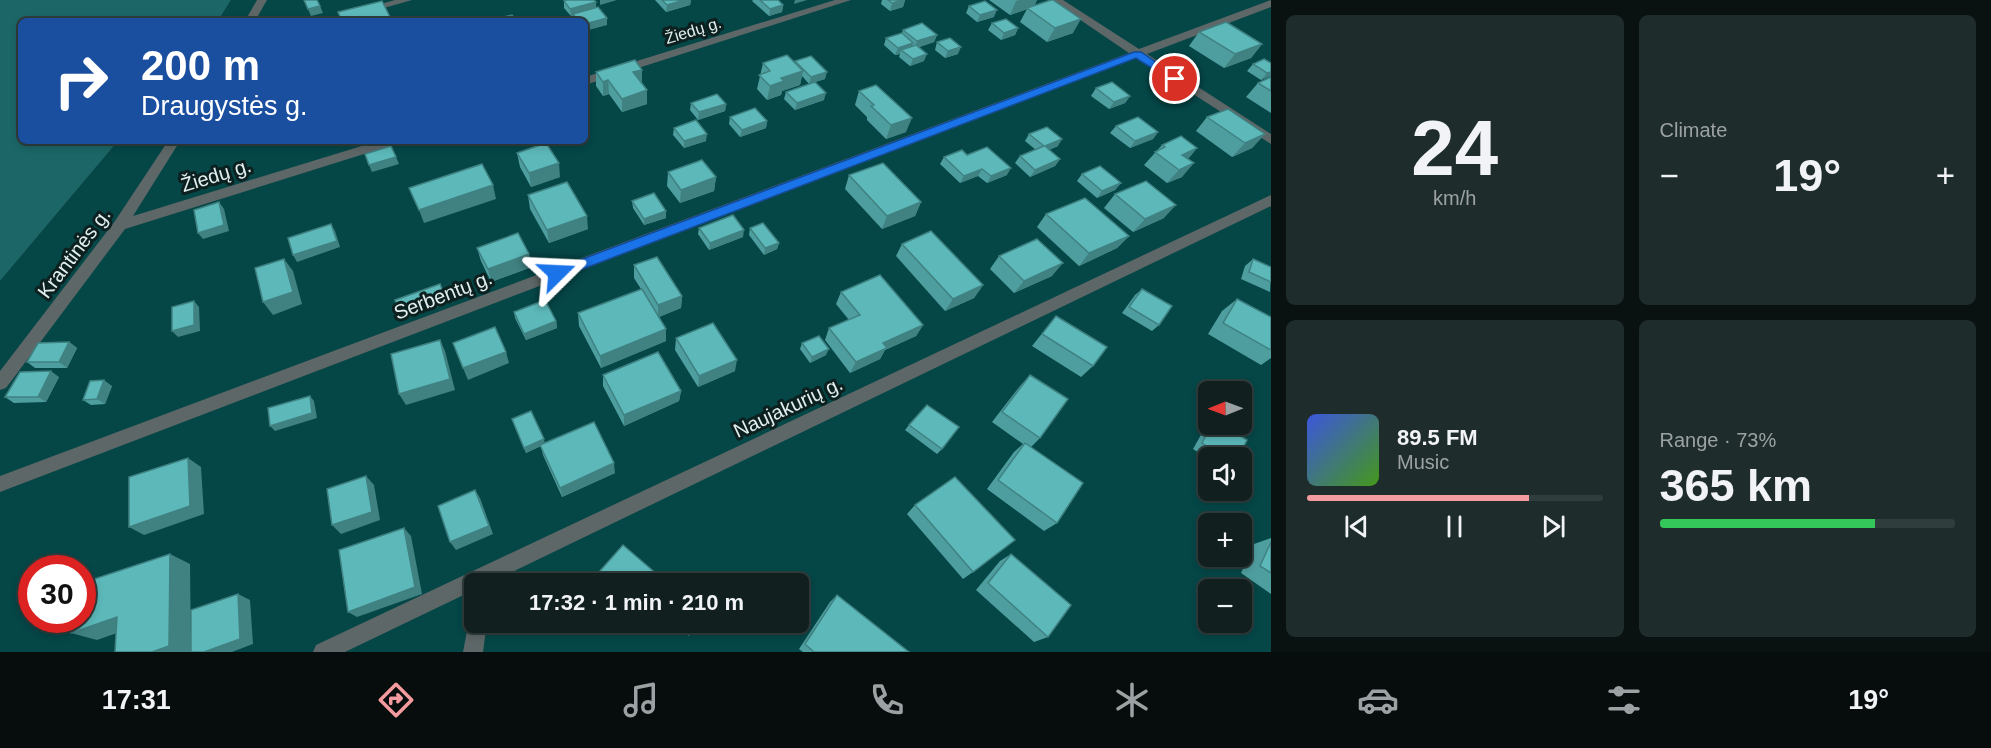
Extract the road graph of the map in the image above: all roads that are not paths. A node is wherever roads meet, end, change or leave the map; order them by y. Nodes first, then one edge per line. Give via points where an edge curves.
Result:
1 (262, 0) edge
2 (407, 0) edge
3 (846, 0) edge
4 (1056, 0) edge
5 (1271, 3) edge
6 (252, 18) edge
7 (338, 18) edge
8 (1137, 54) junction
9 (588, 80) edge
10 (1271, 140) edge
11 (172, 144) edge
12 (382, 144) edge
13 (1271, 200) edge
14 (120, 225) junction
15 (0, 383) edge
16 (0, 484) edge
17 (497, 573) edge
18 (464, 588) edge
19 (476, 633) edge
20 (323, 652) edge
21 (473, 652) edge

1 - 6 street
2 - 7 street
3 - 9 street, Žiedų g.
4 - 8 street
5 - 8 street, Serbentų g.
8 - 10 street
8 - 16 street, Serbentų g.
11 - 14 street, Krantinės g.
12 - 14 street, Žiedų g.
13 - 17 street, Naujakurių g.
14 - 15 street, Krantinės g.
18 - 20 street, Naujakurių g.
19 - 21 street

